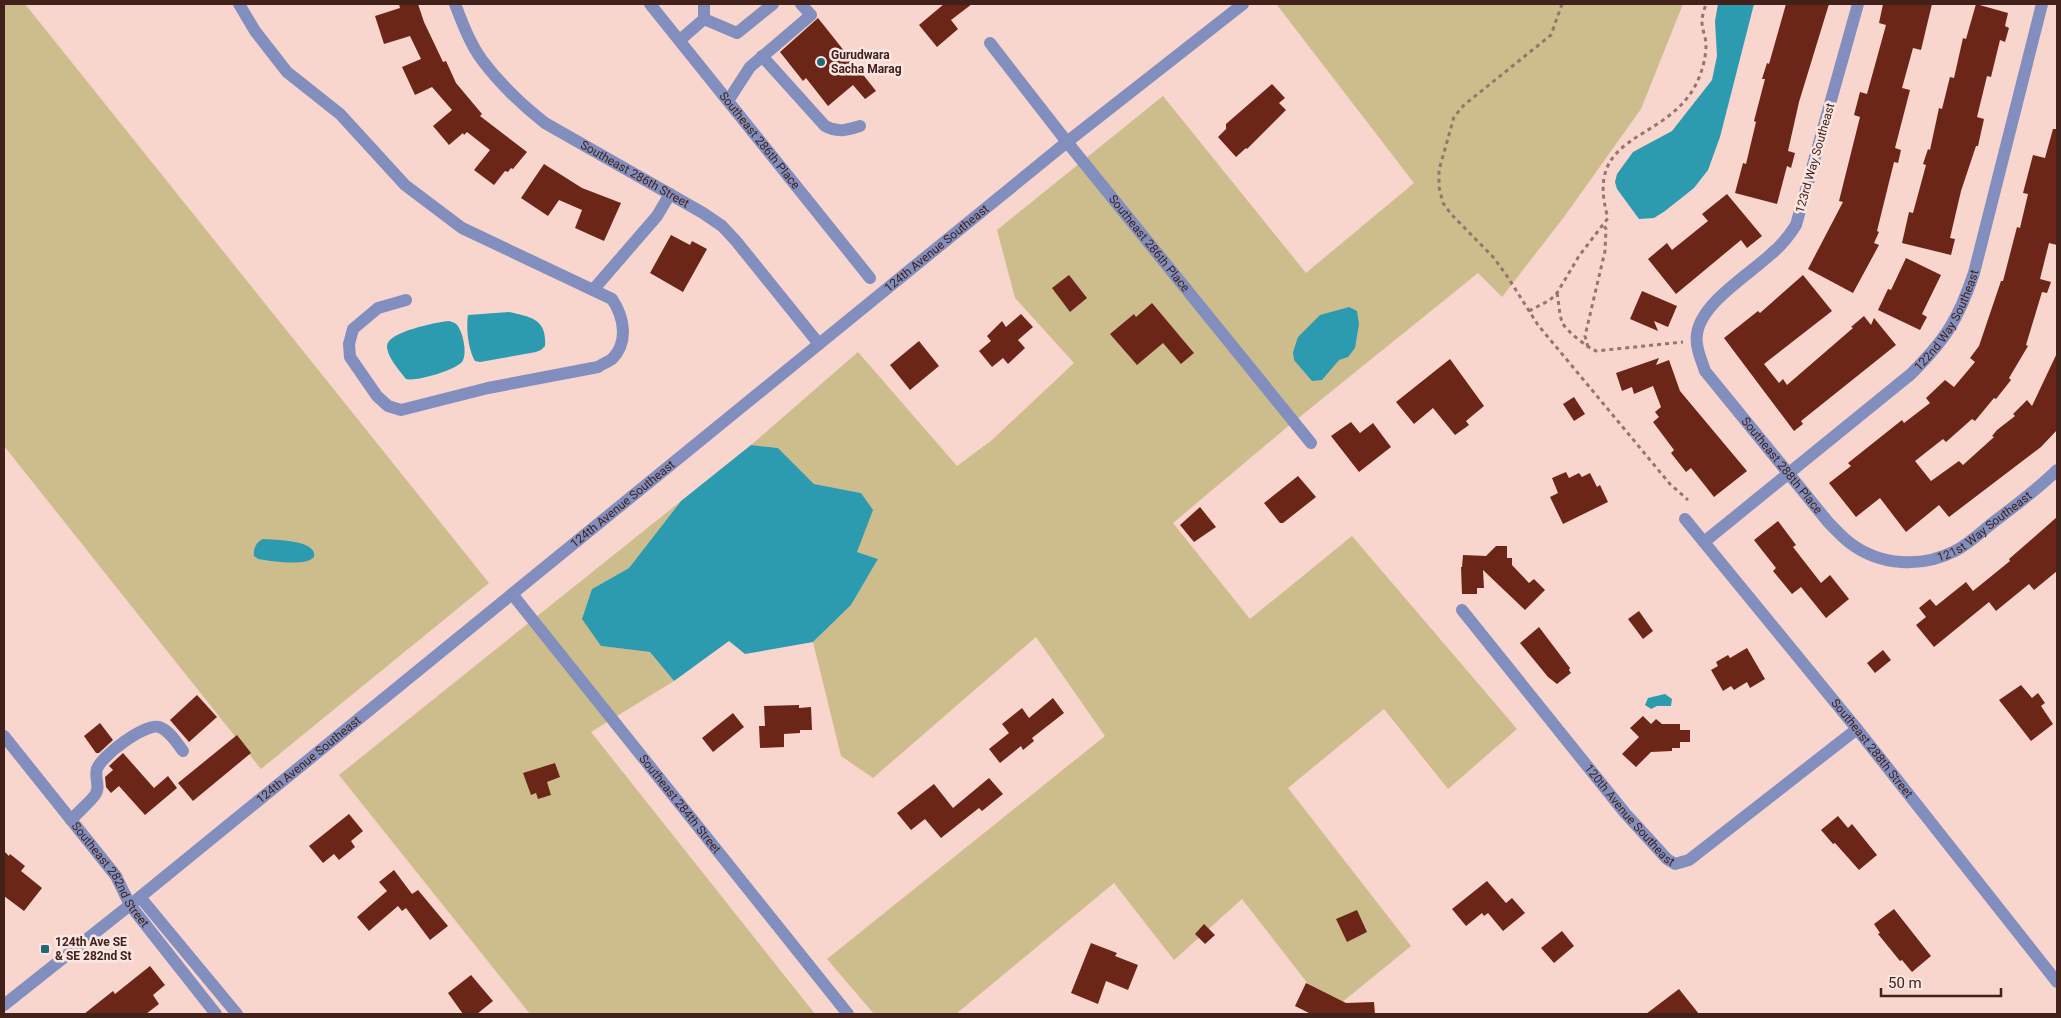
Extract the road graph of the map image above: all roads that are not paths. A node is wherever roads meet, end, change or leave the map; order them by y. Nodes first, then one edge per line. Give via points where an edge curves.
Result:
1 (239, 4) edge
2 (455, 4) edge
3 (650, 4) edge
4 (704, 4) edge
5 (773, 4) edge
6 (801, 4) edge
7 (1243, 4) edge
8 (1858, 4) edge
9 (2042, 4) edge
10 (704, 19) junction
11 (680, 40) junction
12 (990, 42) dead end
13 (762, 56) junction
14 (728, 101) junction
15 (860, 126) dead end
16 (1067, 142) junction
17 (670, 194) junction
18 (870, 278) dead end
19 (593, 290) junction
20 (406, 300) dead end
21 (1696, 335) joint
22 (819, 344) junction
23 (1311, 443) dead end
24 (2057, 470) edge
25 (1788, 474) junction
26 (1684, 519) dead end
27 (1704, 542) junction
28 (1902, 563) joint
29 (512, 594) junction
30 (1462, 610) dead end
31 (1856, 729) junction
32 (4, 736) edge
33 (183, 751) dead end
34 (71, 820) junction
35 (135, 901) junction
36 (2057, 982) edge
37 (4, 1005) edge
38 (208, 1012) edge
39 (237, 1014) edge
40 (848, 1014) edge

1 - 19 street via 255,31 288,72 340,114 405,186 462,228
2 - 17 street, Southeast 286th Street via 481,59 522,105 545,123
3 - 11 street, Southeast 286th Place
4 - 10 street
5 - 10 street via 736,33
6 - 13 street via 811,15
7 - 16 street, 124th Avenue Southeast
8 - 21 street, 123rd Way Southeast via 1796,225 1772,254 1714,304 1700,320
9 - 25 street, 122nd Way Southeast via 1974,274 1951,329 1912,374
10 - 11 street
11 - 14 street, Southeast 286th Place
12 - 16 street, Southeast 286th Place
13 - 14 street via 750,67
13 - 15 street via 826,126 843,131
14 - 18 street, Southeast 286th Place
16 - 22 street, 124th Avenue Southeast
16 - 23 street, Southeast 286th Place
17 - 19 street via 657,216
17 - 22 street, Southeast 286th Street via 722,226
19 - 20 street via 612,299 618,308 624,336 612,358 598,367 488,388 401,410 388,406 377,396 350,357 349,344 353,330 378,308
21 - 25 street, Southeast 288th Place via 1705,370
22 - 29 street, 124th Avenue Southeast
24 - 28 street, 121st Way Southeast via 1956,551 1930,561
25 - 27 street, 122nd Way Southeast
25 - 28 street, Southeast 288th Place via 1848,542 1863,552
26 - 27 street, Southeast 288th Street
27 - 31 street, Southeast 288th Street
29 - 35 street, 124th Avenue Southeast
29 - 40 street, Southeast 284th Street
30 - 31 street, 120th Avenue Southeast via 1625,813 1675,864 1689,860
31 - 36 street, Southeast 288th Street
32 - 34 street, Southeast 282nd Street
33 - 34 street via 166,730 152,726 142,730 113,750 97,767 96,794
34 - 35 street, Southeast 282nd Street
35 - 37 street, 124th Avenue Southeast
35 - 38 street, Southeast 282nd Street
35 - 39 street

